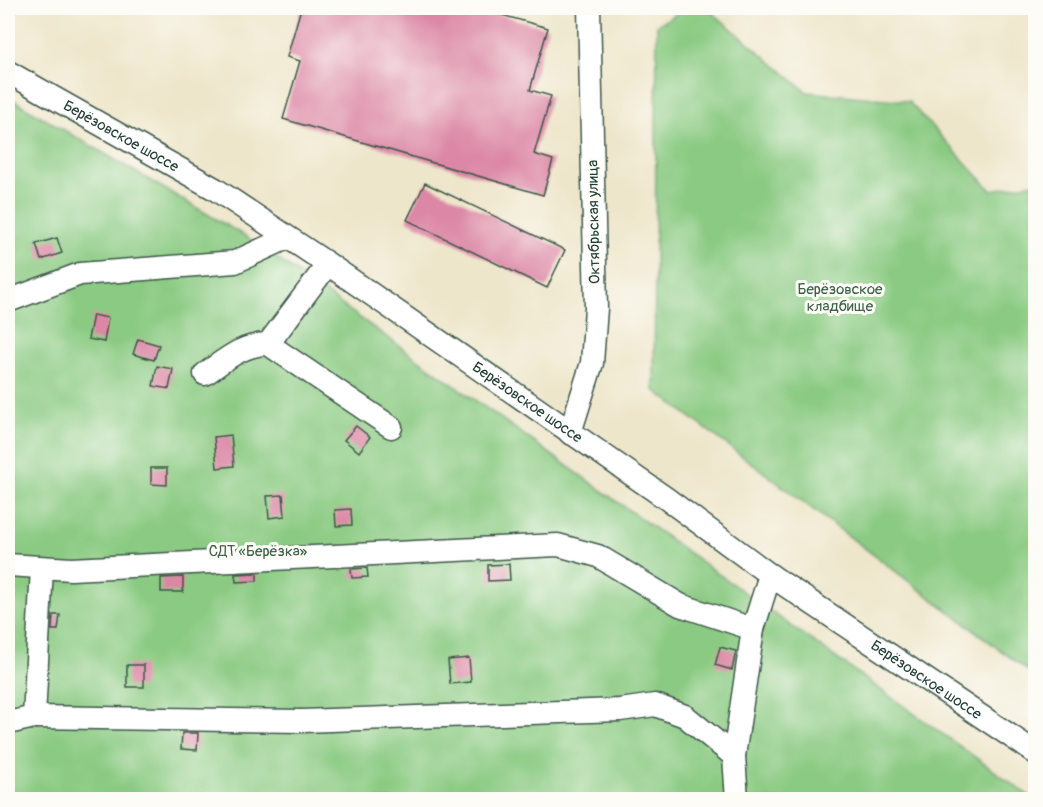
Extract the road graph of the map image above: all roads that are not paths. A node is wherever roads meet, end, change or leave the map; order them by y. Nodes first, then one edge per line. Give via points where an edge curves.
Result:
1 (589, 8) edge
2 (8, 72) edge
3 (287, 238) junction
4 (328, 264) junction
5 (8, 301) edge
6 (268, 344) junction
7 (204, 374) dead end
8 (392, 428) dead end
9 (570, 433) junction
10 (8, 565) edge
11 (42, 568) junction
12 (770, 575) junction
13 (753, 629) junction
14 (34, 717) junction
15 (8, 723) edge
16 (1035, 753) edge
17 (734, 756) junction
18 (737, 800) edge

1 - 9 street, Октябрьская улица via 596,308 592,363
2 - 3 street, Берёзовское шоссе via 215,189
3 - 4 street, Берёзовское шоссе
3 - 5 street via 235,262 80,274
4 - 6 street
4 - 9 street, Берёзовское шоссе
6 - 7 street via 236,351
6 - 8 street
9 - 12 street, Берёзовское шоссе
10 - 11 street
11 - 13 street via 558,545 598,556 680,605
11 - 14 street
12 - 13 street
12 - 16 street, Берёзовское шоссе
13 - 17 street
14 - 15 street
14 - 17 street via 302,721 620,710 655,705 684,716
17 - 18 street

